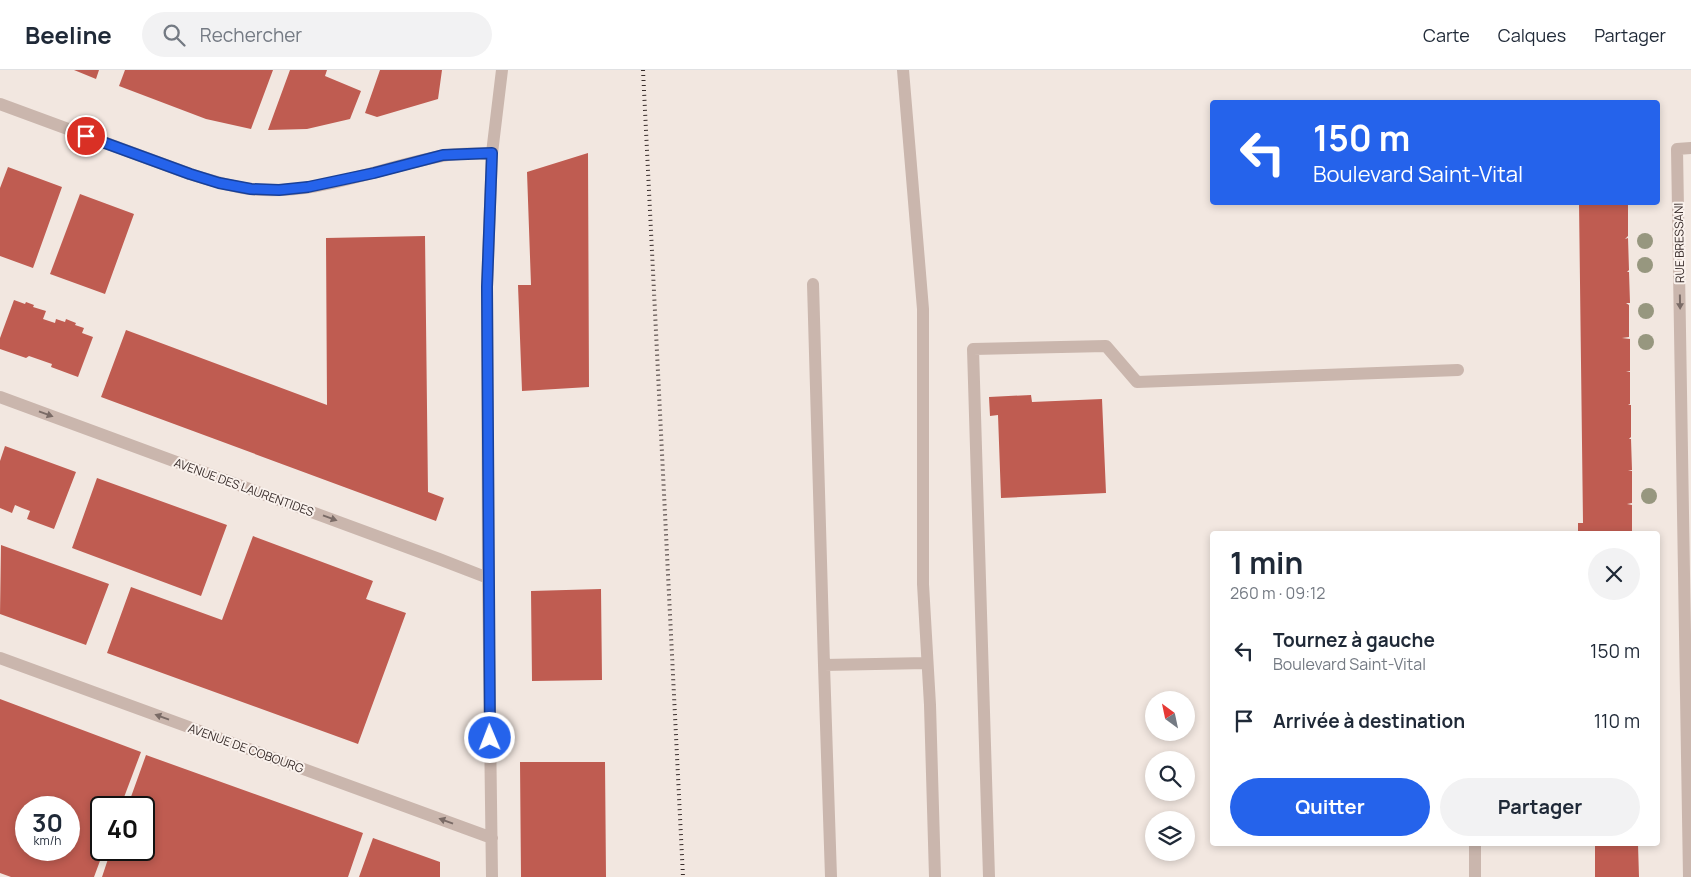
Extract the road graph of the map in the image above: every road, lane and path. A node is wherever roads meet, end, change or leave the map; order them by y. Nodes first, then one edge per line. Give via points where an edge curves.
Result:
1 (502, 70) edge
2 (903, 70) edge
3 (0, 104) edge
4 (1691, 148) edge
5 (492, 153) junction
6 (813, 284) dead end
7 (1458, 370) dead end
8 (0, 397) edge
9 (488, 578) junction
10 (0, 658) edge
11 (927, 663) junction
12 (824, 665) junction
13 (492, 838) junction
14 (1475, 846) edge
15 (492, 877) edge
16 (831, 877) edge
17 (935, 877) edge
18 (989, 877) edge
19 (1475, 877) edge
20 (1688, 877) edge

1 - 5 street
2 - 11 street via 923,309 923,584
3 - 5 street via 190,174 251,189 308,187 443,155
4 -> 20 street, RUE BRESSANI via 1678,149
5 - 9 street via 487,287
6 - 12 street
7 - 18 street via 1137,382 1106,346 973,349
8 -> 9 street, AVENUE DES LAURENTIDES
9 - 13 street
13 -> 10 street, AVENUE DE COBOURG
11 - 12 street
11 - 17 street
12 - 16 street
13 - 15 street
14 - 19 street

